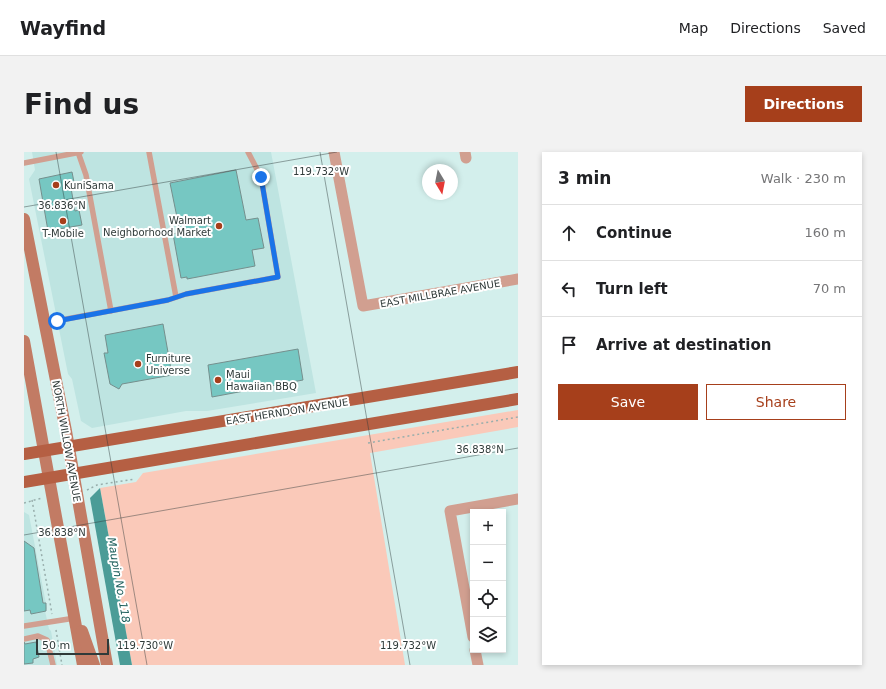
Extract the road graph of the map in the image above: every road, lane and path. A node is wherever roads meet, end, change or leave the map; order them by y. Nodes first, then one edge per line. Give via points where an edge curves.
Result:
1 (79, 152) edge
2 (149, 152) edge
3 (248, 152) edge
4 (334, 152) edge
5 (24, 163) edge
6 (24, 218) edge
7 (518, 279) edge
8 (176, 297) junction
9 (111, 311) junction
10 (45, 323) junction
11 (24, 341) edge
12 (518, 372) edge
13 (518, 399) edge
14 (518, 417) edge
15 (368, 443) dead end
16 (63, 447) junction
17 (44, 451) junction
18 (24, 454) edge
19 (73, 474) junction
20 (49, 478) junction
21 (135, 479) dead end
22 (24, 482) edge
23 (92, 488) dead end
24 (518, 499) edge
25 (24, 503) edge
26 (75, 618) junction
27 (54, 621) junction
28 (470, 621) edge
29 (24, 626) edge
30 (24, 639) edge
31 (476, 653) edge
32 (53, 665) edge
33 (62, 665) edge
34 (83, 665) edge
35 (94, 665) edge
36 (107, 665) edge
37 (478, 665) edge

1 - 5 lane
1 - 9 lane via 86,175
2 - 8 lane
3 - 8 lane via 261,177 278,277
4 - 7 street, EAST MILLBRAE AVENUE via 363,306
6 - 10 main road, NORTH WILLOW AVENUE
8 - 9 lane
9 - 10 lane
10 - 16 main road, NORTH WILLOW AVENUE
11 - 17 main road
12 - 16 main road, EAST HERNDON AVENUE
13 - 19 main road
14 - 15 path
16 - 17 main road, EAST HERNDON AVENUE
16 - 19 main road, NORTH WILLOW AVENUE
17 - 18 main road, EAST HERNDON AVENUE
17 - 20 main road
19 - 20 main road
19 - 36 main road, NORTH WILLOW AVENUE
20 - 22 main road
20 - 26 main road
21 - 23 path
24 - 28 street via 450,511
25 - 27 path via 32,500
26 - 27 lane
26 - 34 main road
26 - 35 main road via 86,638
27 - 29 lane
27 - 33 path
30 - 32 lane via 38,636 47,640
31 - 37 street

